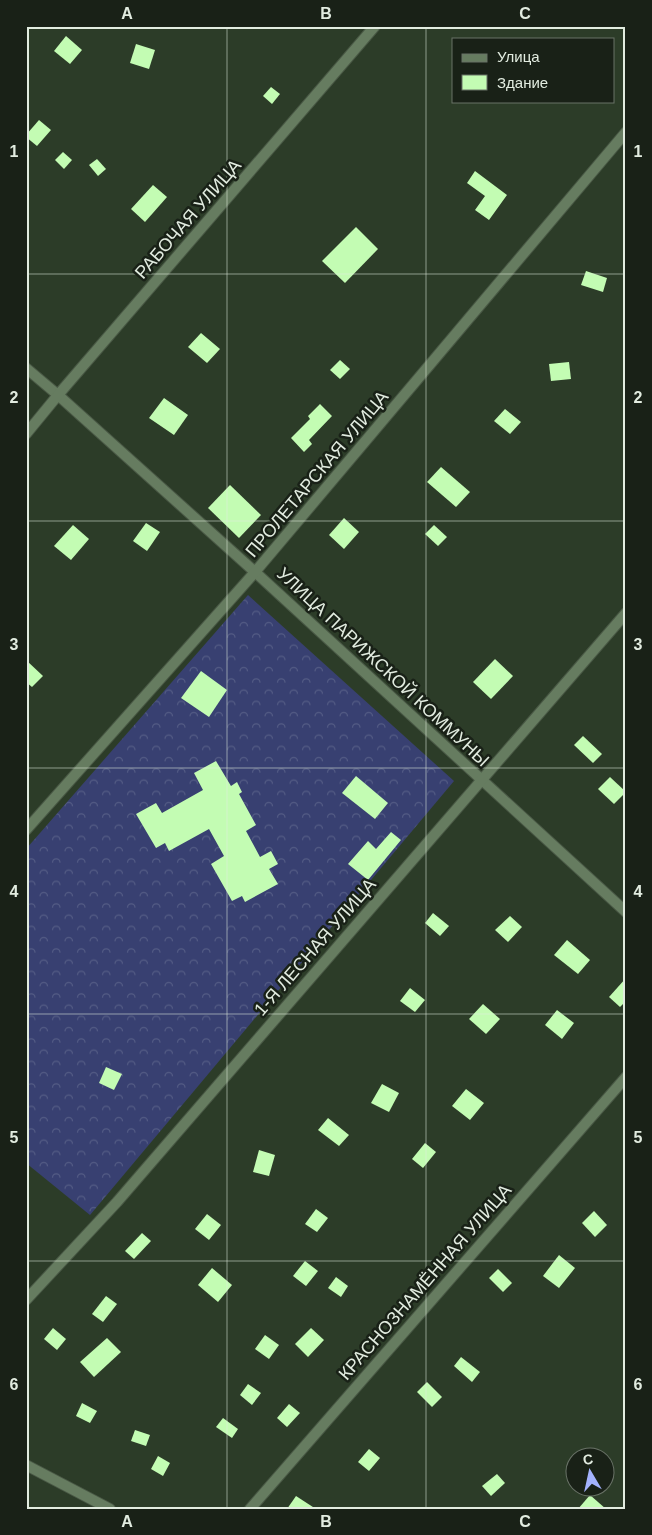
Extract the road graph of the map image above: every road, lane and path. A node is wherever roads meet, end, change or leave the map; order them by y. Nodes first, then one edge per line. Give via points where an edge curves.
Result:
1 (375, 26) edge
2 (626, 132) edge
3 (26, 368) edge
4 (58, 395) junction
5 (26, 434) edge
6 (255, 572) junction
7 (626, 613) edge
8 (481, 779) junction
9 (26, 830) edge
10 (626, 912) edge
11 (626, 1077) edge
12 (26, 1300) edge
13 (26, 1465) edge
14 (110, 1509) edge
15 (250, 1509) edge

1 - 4 street, РАБОЧАЯ УЛИЦА
2 - 6 street, ПРОЛЕТАРСКАЯ УЛИЦА
3 - 4 street, УЛИЦА ПАРИЖСКОЙ КОММУНЫ
4 - 5 street, РАБОЧАЯ УЛИЦА
4 - 6 street, УЛИЦА ПАРИЖСКОЙ КОММУНЫ
6 - 8 street, УЛИЦА ПАРИЖСКОЙ КОММУНЫ
6 - 9 street, ПРОЛЕТАРСКАЯ УЛИЦА
7 - 8 street, 1-Я ЛЕСНАЯ УЛИЦА
8 - 10 street, УЛИЦА ПАРИЖСКОЙ КОММУНЫ
8 - 12 street, 1-Я ЛЕСНАЯ УЛИЦА via 116,1202
11 - 15 street, КРАСНОЗНАМЁННАЯ УЛИЦА
13 - 14 street

